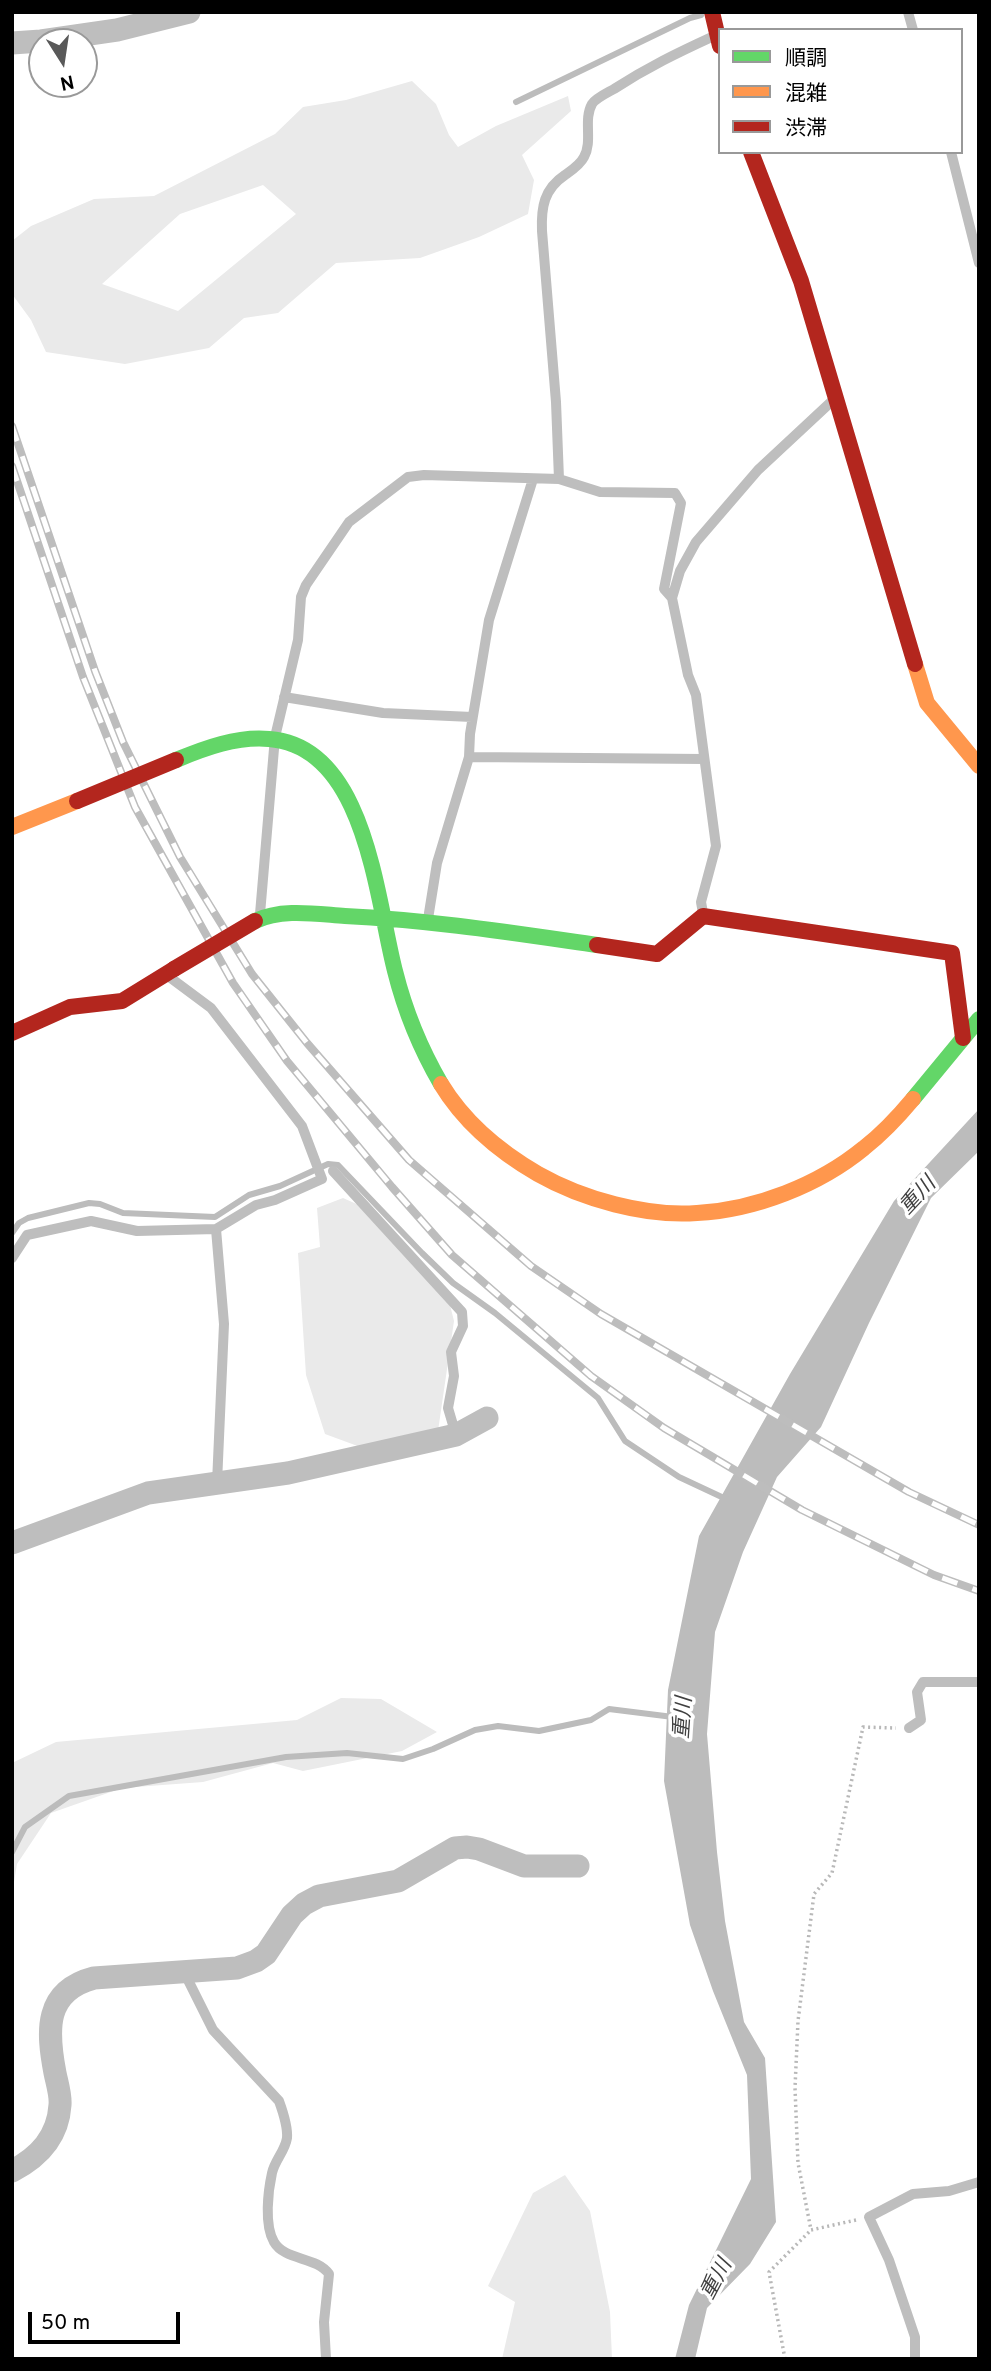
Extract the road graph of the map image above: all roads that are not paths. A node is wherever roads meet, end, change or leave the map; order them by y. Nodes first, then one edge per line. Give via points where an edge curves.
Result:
1 (189, 12) edge
2 (712, 12) edge
3 (718, 40) edge
4 (12, 43) edge
5 (752, 154) edge
6 (952, 154) edge
7 (979, 262) edge
8 (836, 397) junction
9 (533, 479) junction
10 (559, 479) junction
11 (673, 598) junction
12 (284, 697) junction
13 (472, 717) junction
14 (275, 737) junction
15 (469, 757) junction
16 (704, 759) junction
17 (979, 766) edge
18 (12, 827) edge
19 (703, 916) junction
20 (383, 917) junction
21 (257, 920) junction
22 (428, 922) junction
23 (170, 972) junction
24 (979, 1019) edge
25 (12, 1033) edge
26 (963, 1038) junction
27 (333, 1171) dead end
28 (216, 1229) junction
29 (12, 1258) edge
30 (487, 1418) dead end
31 (456, 1435) junction
32 (217, 1483) junction
33 (12, 1543) edge
34 (979, 1682) edge
35 (909, 1728) road end
36 (578, 1866) dead end
37 (184, 1972) junction
38 (12, 2171) edge
39 (979, 2182) edge
40 (326, 2359) edge
41 (915, 2359) edge

1 - 4 street via 117,30
2 - 3 street
3 - 10 lane via 652,64 593,102 587,116 586,155 547,192 541,210
5 - 8 street via 801,281
6 - 7 lane
8 - 11 lane via 758,470 696,542 680,571
8 - 17 street via 927,703
9 - 10 lane
9 - 12 lane via 408,477 349,522 300,597 298,640
9 - 13 lane via 489,620
10 - 11 lane via 600,492 675,493 679,497 664,589
11 - 16 lane via 696,695
12 - 13 lane via 383,713
12 - 14 lane
13 - 15 lane
14 - 18 street, bridge via 205,747
14 - 20 street via 306,750 337,778 359,830
14 - 21 lane
15 - 16 lane
15 - 22 lane via 437,863
16 - 19 lane via 716,846 701,902
19 - 22 street via 657,954
19 - 26 street via 952,953
20 - 21 street via 291,914
20 - 22 street
20 - 26 street via 407,1014 428,1062 451,1098 507,1155 567,1189 604,1202 700,1213 744,1205 815,1180 871,1143
21 - 23 street, bridge
23 - 25 street via 122,1001 70,1007
23 - 28 lane via 211,1008 294,1115 322,1179 256,1205
24 - 26 street
27 - 31 lane via 462,1312 463,1326 452,1352 454,1376 448,1408
28 - 29 lane via 137,1231 91,1221 27,1235
28 - 32 lane via 224,1324
30 - 31 street
31 - 32 street via 288,1473
32 - 33 street via 148,1493
34 - 35 lane via 923,1682 917,1692 921,1720
36 - 37 street via 524,1866 480,1849 455,1849 398,1881 319,1896 304,1904 256,1961 237,1968
37 - 38 street via 94,1978 62,1995 50,2031 60,2102 58,2119 41,2151
37 - 40 lane via 213,2030 279,2101 284,2114 287,2136 272,2171 267,2222 274,2243 283,2251 324,2267 329,2274
39 - 41 lane via 949,2192 913,2194 869,2217 915,2337

